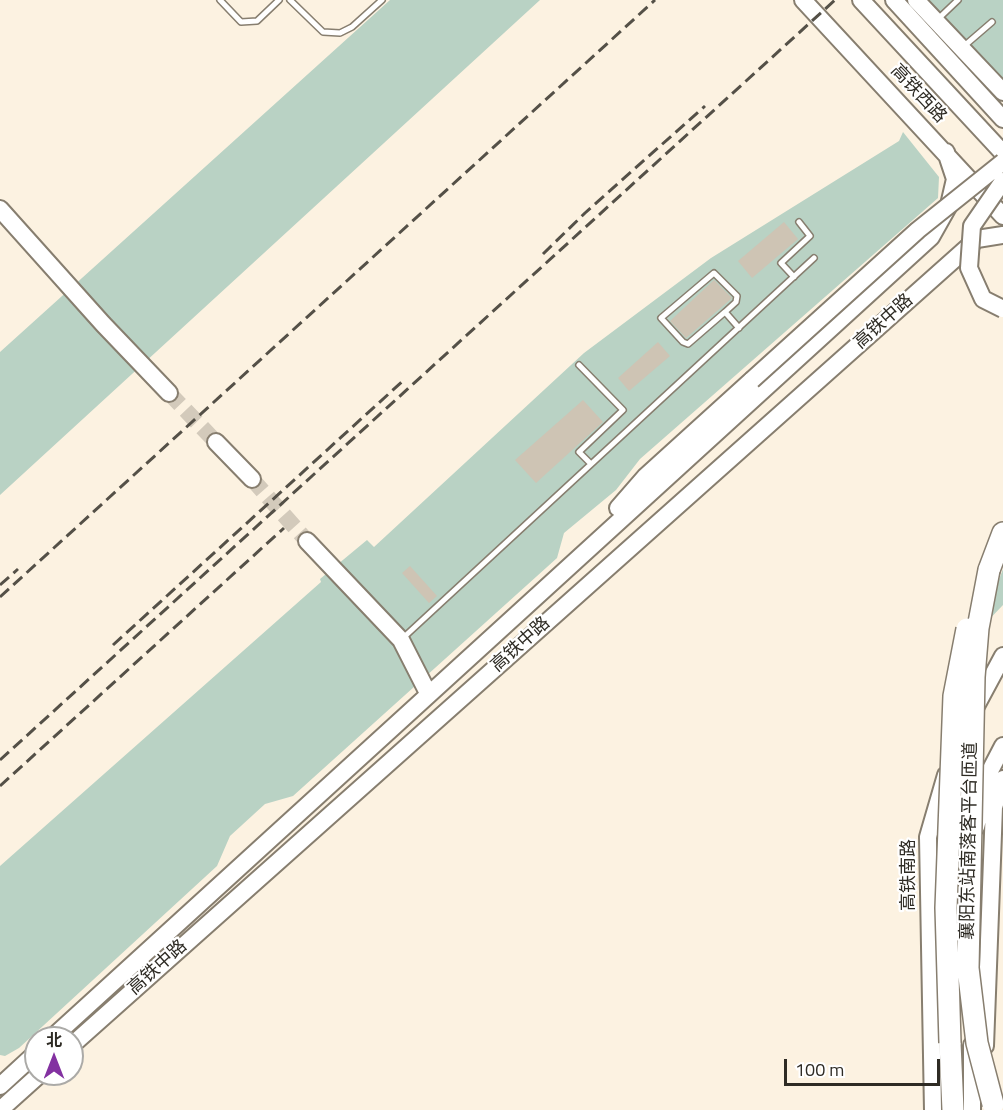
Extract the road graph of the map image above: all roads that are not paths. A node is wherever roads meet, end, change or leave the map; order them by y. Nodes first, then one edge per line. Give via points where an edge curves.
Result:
1 (220, 0) edge
2 (279, 0) edge
3 (290, 0) edge
4 (382, 0) edge
5 (803, 0) edge
6 (861, 0) edge
7 (894, 0) edge
8 (916, 0) edge
9 (958, 0) edge
10 (935, 21) junction
11 (992, 22) dead end
12 (962, 48) junction
13 (1003, 92) edge
14 (1003, 119) edge
15 (946, 152) junction
16 (1003, 153) edge
17 (1003, 162) edge
18 (1003, 181) edge
19 (950, 205) junction
20 (0, 209) edge
21 (1003, 216) edge
22 (799, 222) dead end
23 (1003, 235) edge
24 (814, 258) dead end
25 (794, 277) junction
26 (1003, 309) edge
27 (725, 312) junction
28 (739, 328) junction
29 (579, 364) dead end
30 (169, 393) tunnel mouth
31 (216, 442) tunnel mouth
32 (591, 464) junction
33 (252, 479) tunnel mouth
34 (1003, 533) edge
35 (307, 542) tunnel mouth
36 (570, 565) junction
37 (989, 570) junction
38 (400, 640) junction
39 (1003, 656) edge
40 (428, 693) junction
41 (1003, 746) edge
42 (1003, 779) edge
43 (65, 1026) edge
44 (84, 1034) edge
45 (24, 1064) edge
46 (0, 1086) edge
47 (27, 1086) edge
48 (0, 1110) edge
49 (933, 1110) edge
50 (953, 1110) edge
51 (972, 1110) edge
52 (982, 1110) edge
53 (996, 1110) edge

1 - 2 lane via 242,22 256,21
3 - 4 lane via 323,32 340,33
5 - 15 street, 高铁西路
6 - 16 street, 高铁西路
7 - 14 street
8 - 10 street
9 - 10 lane
10 - 12 street
11 - 12 lane
12 - 13 street
15 - 19 street, 高铁中路 via 955,179
15 - 21 street, 高铁西路
17 - 19 street, 高铁中路, bridge
18 - 26 street, bridge via 972,226 969,268 983,299
19 - 36 street, 高铁中路, bridge via 645,477
19 - 36 street, 高铁中路 via 931,237
20 - 30 street
22 - 25 lane via 810,236 781,263
23 - 44 street, 高铁中路 via 977,239
24 - 25 lane
25 - 28 lane
27 - 27 lane via 737,296 714,273 661,318 688,344
27 - 28 lane
28 - 32 lane
29 - 32 lane via 623,410 579,452
31 - 33 street
32 - 38 lane
34 - 37 highway
35 - 38 street
36 - 40 street, 高铁中路
37 - 50 highway, bridge via 963,641 954,696 946,908
37 - 53 highway, 襄阳东站南落客平台匝道, bridge via 974,676 968,968 977,1043
38 - 40 street
39 - 49 street, 高铁南路 via 954,747 928,837
40 - 43 street, 高铁中路
41 - 51 street via 991,769 975,834
42 - 52 street via 994,807
45 - 46 street
47 - 48 street

